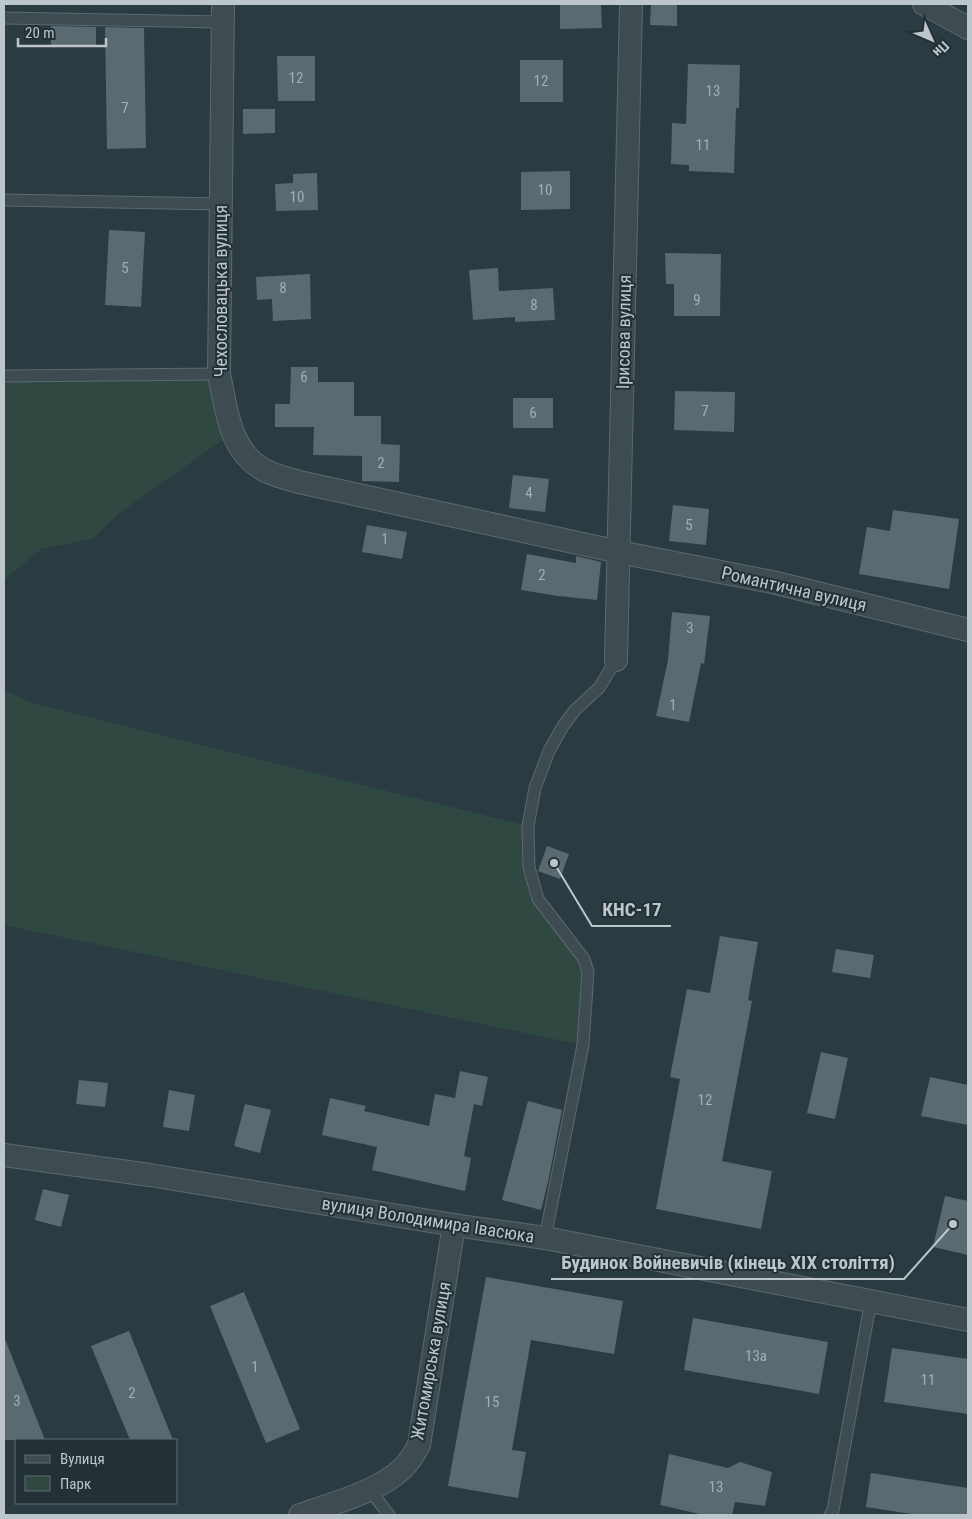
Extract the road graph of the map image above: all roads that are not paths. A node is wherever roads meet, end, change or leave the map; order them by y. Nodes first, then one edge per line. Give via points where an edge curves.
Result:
1 (631, 4) edge
2 (924, 4) edge
3 (223, 13) edge
4 (4, 18) edge
5 (968, 28) edge
6 (4, 200) edge
7 (221, 204) junction
8 (219, 374) junction
9 (4, 376) edge
10 (619, 552) junction
11 (968, 630) edge
12 (616, 660) joint
13 (4, 1155) edge
14 (454, 1225) junction
15 (545, 1238) junction
16 (871, 1300) junction
17 (968, 1320) edge
18 (370, 1490) junction
19 (834, 1514) edge
20 (300, 1515) edge
21 (389, 1515) edge

1 - 10 street, Ірисова вулиця
2 - 5 street
3 - 4 lane
3 - 7 street, Чехословацька вулиця
6 - 7 lane
7 - 8 street, Чехословацька вулиця
8 - 9 lane
8 - 10 street, Чехословацька вулиця via 231,434 246,457 266,471 299,482
10 - 11 street, Романтична вулиця via 772,582
10 - 12 street, Ірисова вулиця
12 - 15 lane via 599,688 563,726 549,751 535,788 528,826 528,867 538,899 584,959 588,972 583,1045
13 - 14 street, вулиця Володимира Івасюка via 150,1174
14 - 15 street, вулиця Володимира Івасюка
14 - 18 street, Житомирська вулиця via 419,1445 408,1463
15 - 16 street, вулиця Володимира Івасюка
16 - 17 street, вулиця Володимира Івасюка
16 - 19 lane
18 - 20 street, Житомирська вулиця
18 - 21 lane

